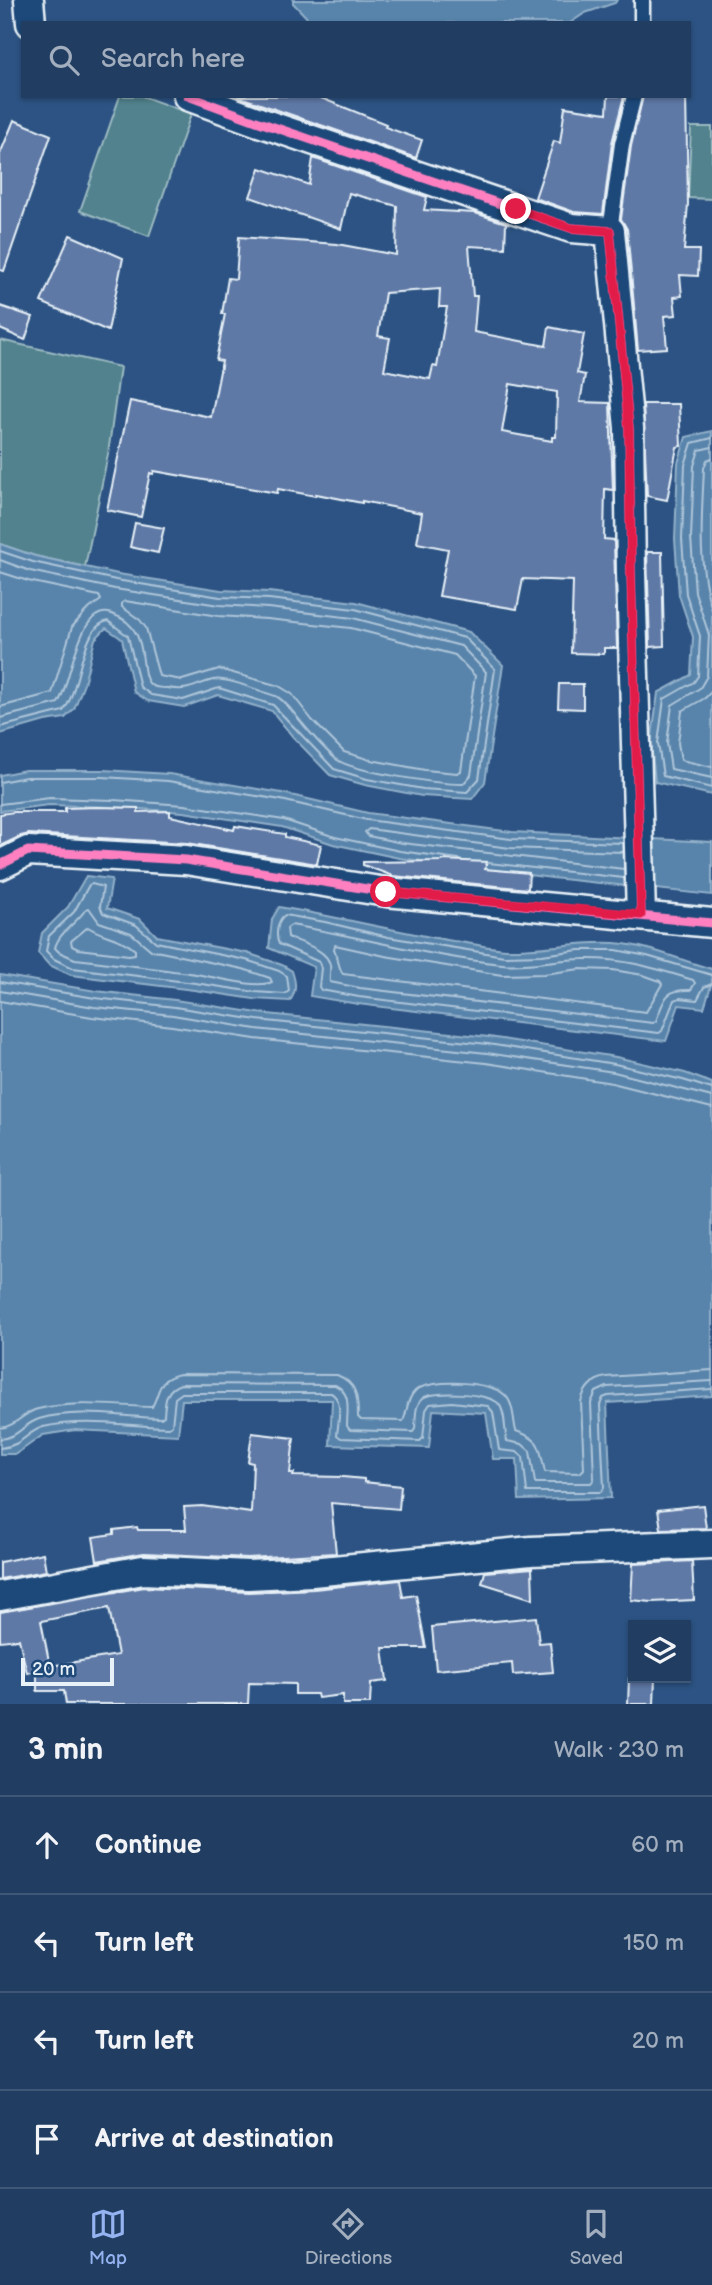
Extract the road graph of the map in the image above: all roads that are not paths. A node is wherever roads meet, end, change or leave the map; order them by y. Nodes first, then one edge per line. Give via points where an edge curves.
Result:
1 (29, 0) edge
2 (642, 0) edge
3 (31, 21) edge
4 (642, 21) edge
5 (193, 98) edge
6 (634, 98) edge
7 (610, 231) junction
8 (0, 865) edge
9 (641, 902) junction
10 (712, 923) edge
11 (712, 1544) edge
12 (0, 1596) edge

1 - 3 street
2 - 4 lane
5 - 7 street via 571,228
6 - 7 lane
7 - 9 street via 629,428
8 - 9 street via 28,851 186,860 386,892
9 - 10 street
11 - 12 street via 531,1551 247,1575 143,1570

